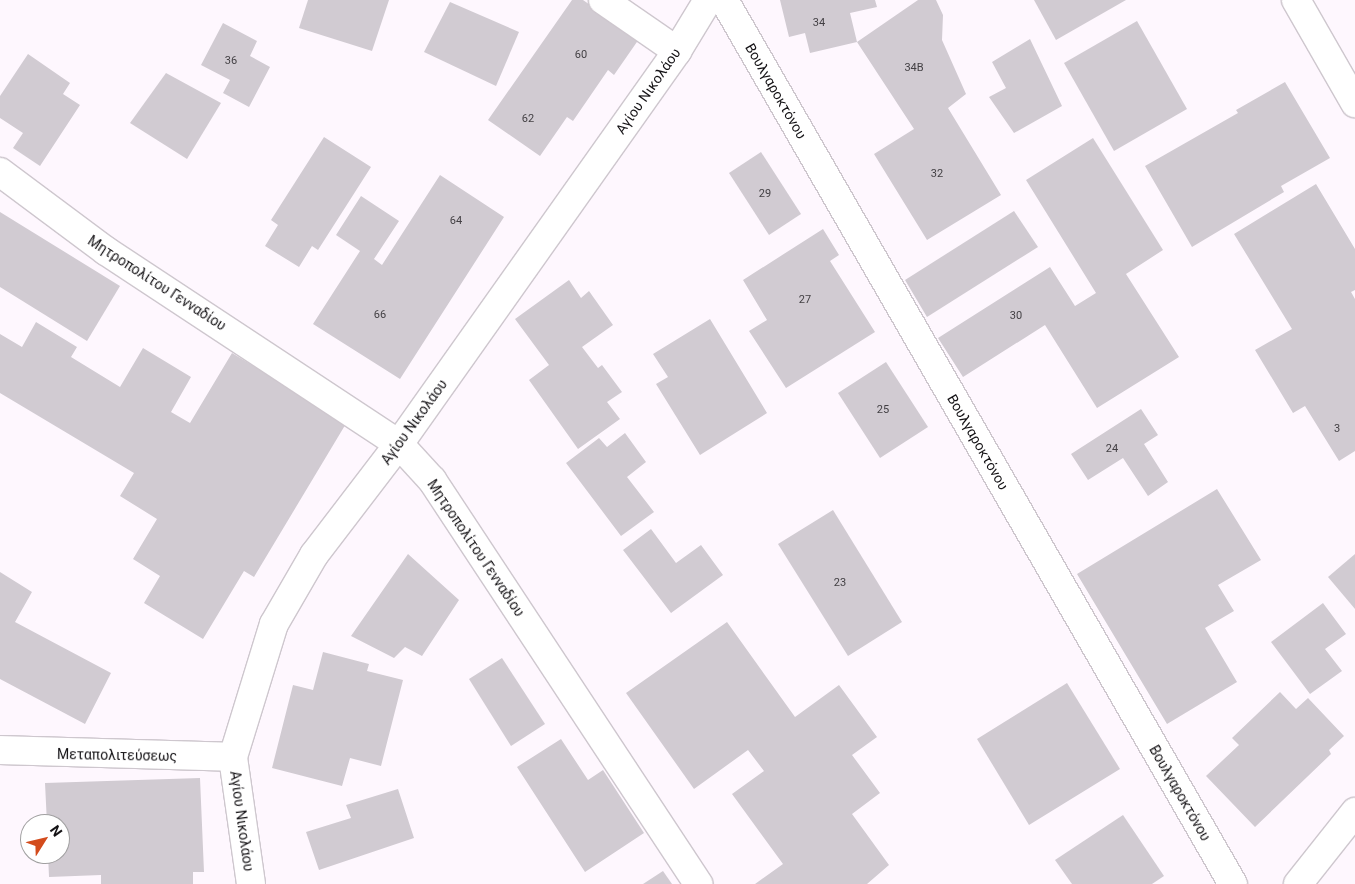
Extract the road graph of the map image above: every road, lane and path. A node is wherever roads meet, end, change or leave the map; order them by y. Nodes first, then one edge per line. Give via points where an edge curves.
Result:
1 (603, 0) edge
2 (708, 0) edge
3 (724, 0) edge
4 (1296, 0) edge
5 (677, 51) junction
6 (1355, 103) edge
7 (0, 172) edge
8 (399, 444) junction
9 (0, 750) edge
10 (233, 757) junction
11 (1355, 812) edge
12 (251, 884) edge
13 (698, 884) edge
14 (1233, 884) edge
15 (1298, 884) edge

1 - 5 street
2 - 5 street, Αγίου Νικολάου
3 - 14 street, Βουλγαροκτόνου
4 - 6 street
5 - 8 street, Αγίου Νικολάου
7 - 8 street, Μητροπολίτου Γενναδίου via 106,251
8 - 10 street, Αγίου Νικολάου via 314,555 274,624
8 - 13 street, Μητροπολίτου Γενναδίου via 432,480
9 - 10 street, Μεταπολιτεύσεως
10 - 12 street, Αγίου Νικολάου
11 - 15 street

